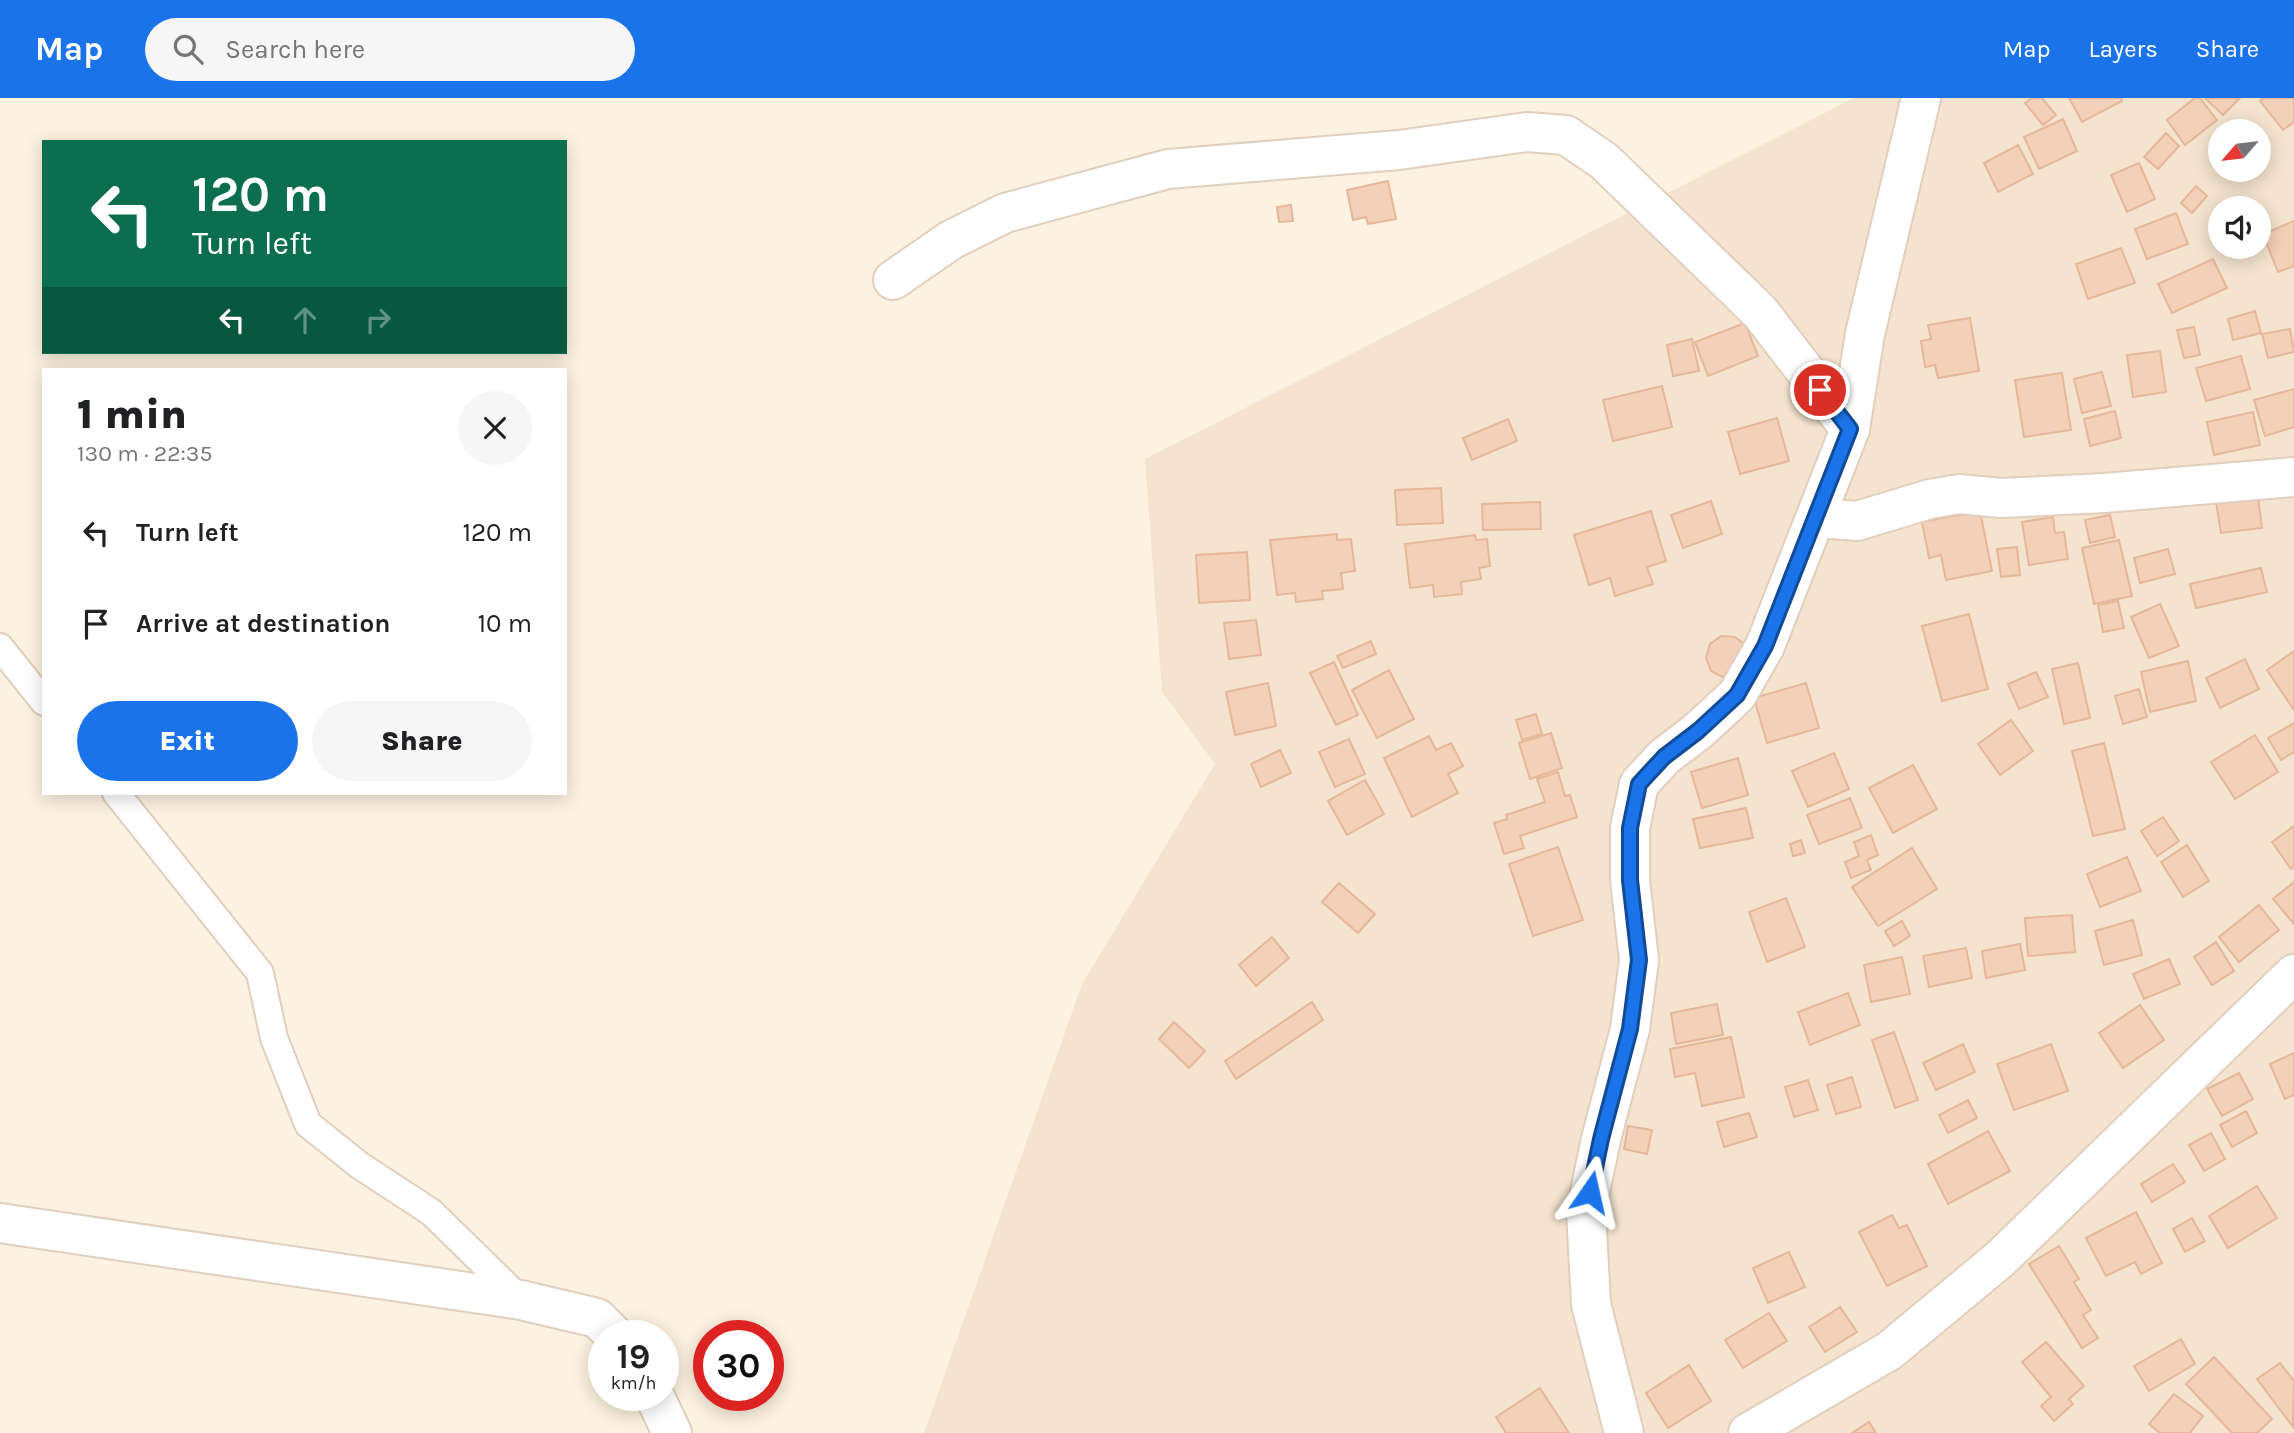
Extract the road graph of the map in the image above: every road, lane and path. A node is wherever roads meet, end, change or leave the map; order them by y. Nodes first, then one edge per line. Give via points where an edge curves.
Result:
1 (1920, 98) edge
2 (893, 280) dead end
3 (1850, 429) junction
4 (2294, 477) edge
5 (1821, 506) junction
6 (0, 647) edge
7 (42, 700) edge
8 (119, 795) edge
9 (2294, 974) edge
10 (0, 1223) edge
11 (521, 1300) junction
12 (599, 1320) edge
13 (662, 1411) edge
14 (672, 1433) edge
15 (1624, 1433) edge
16 (1748, 1433) edge

1 - 3 street via 1865,334
2 - 3 street via 951,240 1005,213 1168,169 1399,150 1527,132 1566,135 1604,161 1760,312
3 - 5 street
4 - 5 street via 2001,498 1959,494 1857,521 1831,519
5 - 15 street via 1765,646 1737,695 1639,784 1630,828 1630,880 1639,960 1630,1029 1586,1211 1591,1304
6 - 7 lane
8 - 11 lane via 260,973 274,1038 307,1124 431,1212
9 - 16 street via 2000,1259 1889,1352
10 - 11 street
11 - 12 street
13 - 14 street

